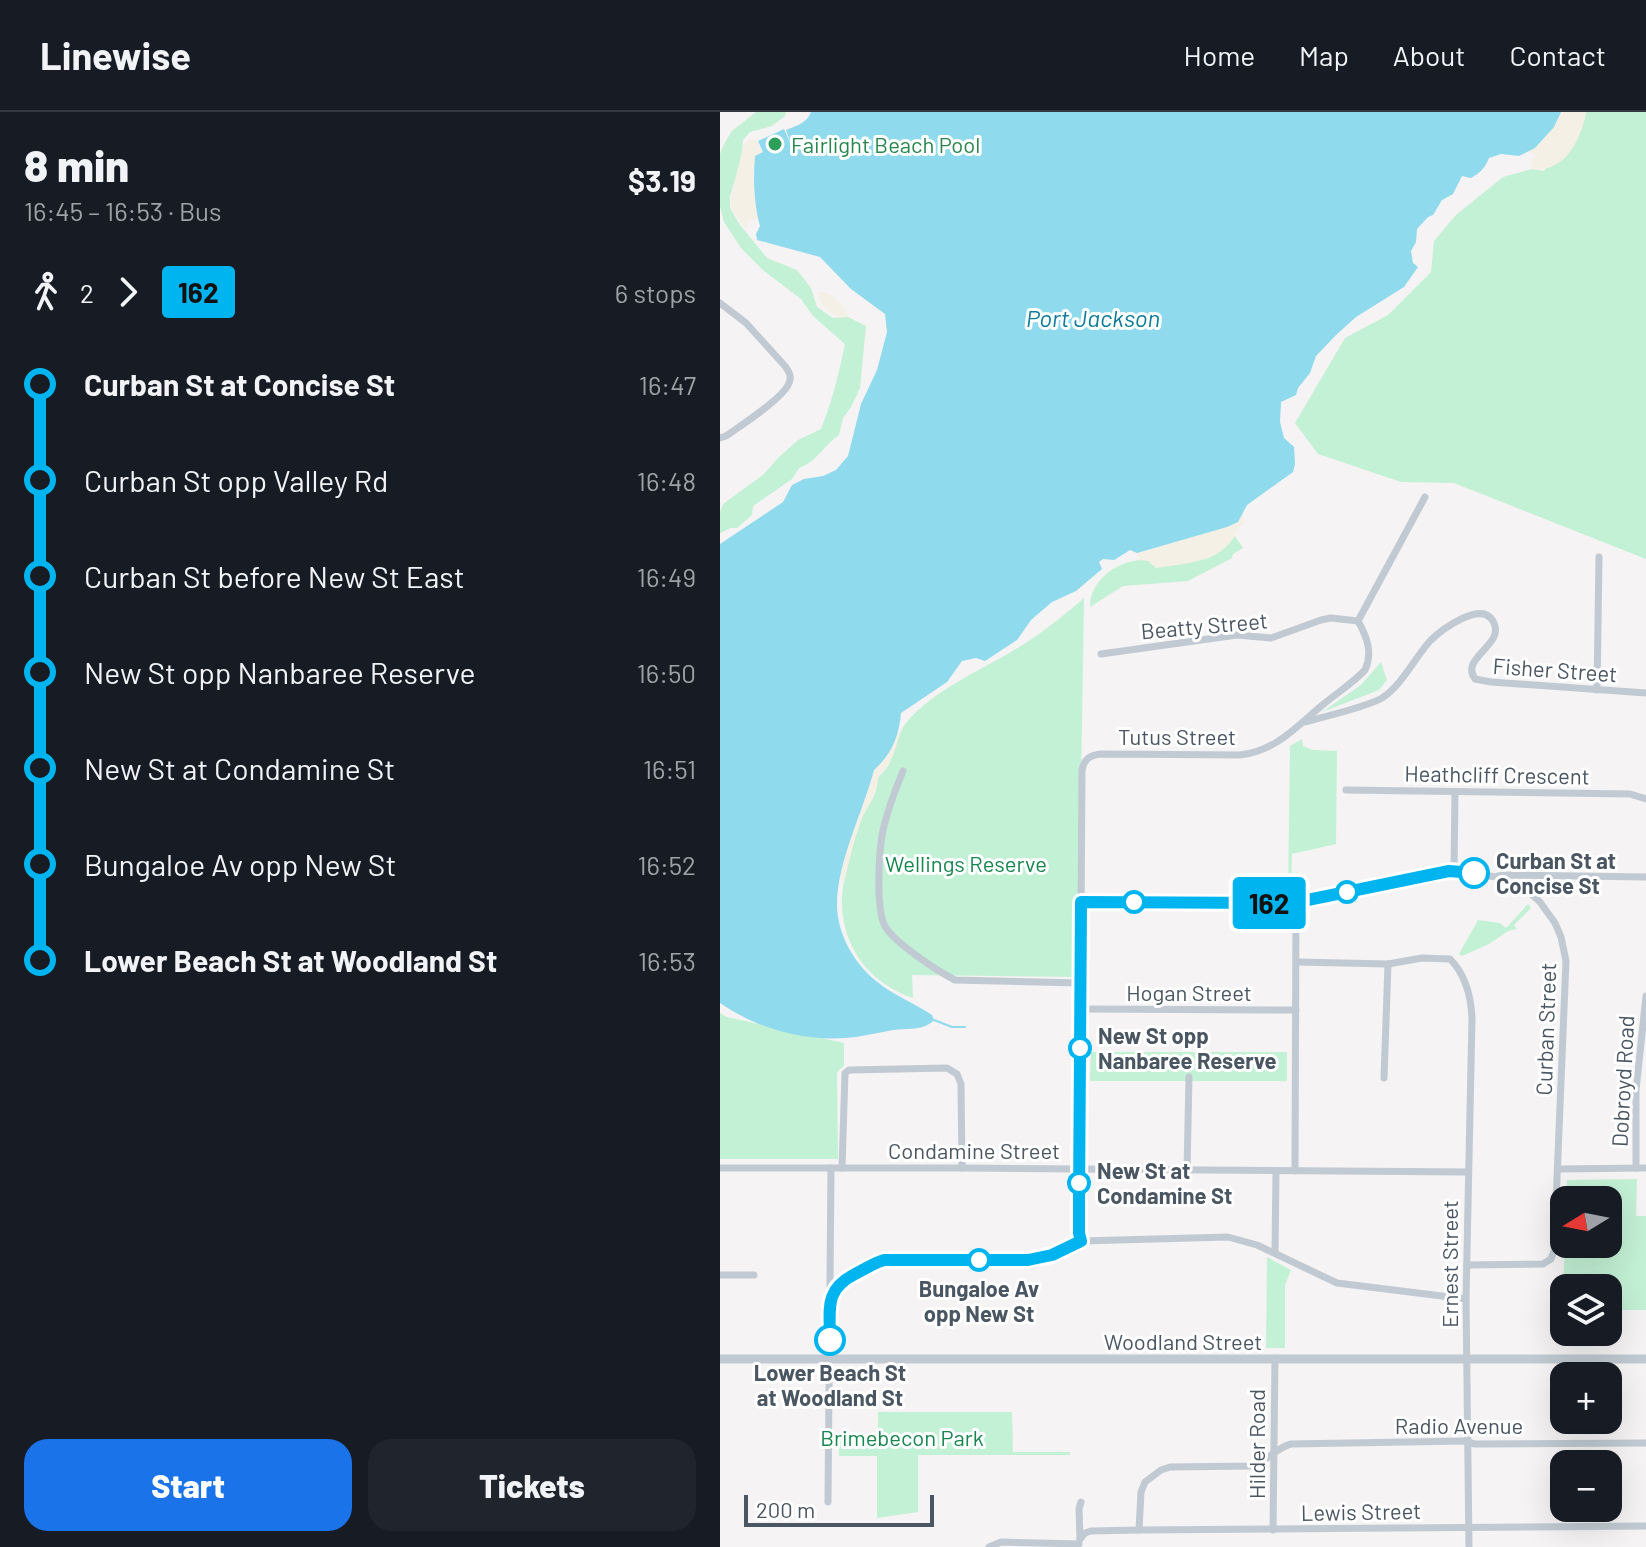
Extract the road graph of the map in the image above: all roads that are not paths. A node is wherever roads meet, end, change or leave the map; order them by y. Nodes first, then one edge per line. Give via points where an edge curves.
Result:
1 (720, 303) edge
2 (720, 438) edge
3 (1425, 497) dead end
4 (1599, 557) dead end
5 (1358, 621) junction
6 (1101, 654) dead end
7 (1597, 690) junction
8 (1646, 693) edge
9 (1303, 723) junction
10 (903, 771) dead end
11 (1346, 790) dead end
12 (1455, 792) junction
13 (1645, 796) edge
14 (1454, 870) junction
15 (1538, 876) junction
16 (1496, 877) junction
17 (1646, 877) edge
18 (1530, 893) junction
19 (1081, 902) junction
20 (1296, 902) junction
21 (1297, 962) junction
22 (1388, 964) junction
23 (1081, 983) junction
24 (1646, 996) edge
25 (1081, 1009) junction
26 (1296, 1010) junction
27 (1189, 1077) dead end
28 (1384, 1078) dead end
29 (720, 1168) edge
30 (831, 1168) junction
31 (842, 1168) junction
32 (962, 1168) junction
33 (1636, 1168) junction
34 (1646, 1168) edge
35 (1079, 1169) junction
36 (1558, 1169) junction
37 (1187, 1170) junction
38 (1276, 1171) junction
39 (1295, 1171) junction
40 (1468, 1172) junction
41 (1081, 1241) junction
42 (1275, 1253) junction
43 (1467, 1265) junction
44 (720, 1275) edge
45 (754, 1275) dead end
46 (1466, 1299) junction
47 (830, 1302) junction
48 (1275, 1358) junction
49 (720, 1359) edge
50 (830, 1359) junction
51 (1467, 1359) junction
52 (1646, 1359) edge
53 (1468, 1442) junction
54 (1646, 1443) edge
55 (1274, 1452) junction
56 (828, 1502) dead end
57 (1081, 1502) dead end
58 (1646, 1526) edge
59 (1469, 1528) junction
60 (1139, 1530) junction
61 (1273, 1530) junction
62 (1079, 1543) edge
63 (989, 1547) edge
64 (1469, 1547) edge

1 - 2 street via 756,333 790,379 779,397
3 - 5 street
4 - 7 street
5 - 6 street, Beatty Street via 1331,618 1271,638 1237,635
5 - 9 street via 1370,654 1365,670
7 - 8 street, Fisher Street
7 - 9 street, Fisher Street via 1475,679 1471,667 1496,632 1489,616 1478,613 1437,635 1381,698
9 - 19 street, Tutus Street via 1270,747 1248,754 1089,757 1082,770
10 - 23 street via 883,832 879,899 884,926 955,980
11 - 12 street, Heathcliff Crescent
12 - 13 street, Heathcliff Crescent
12 - 14 street
14 - 16 street, Curban Street
14 - 20 street, Curban Street
15 - 16 street
15 - 17 street
15 - 18 street
16 - 18 street, Curban Street
18 - 36 street, Curban Street via 1555,923 1565,951
19 - 20 street, Curban Street
19 - 23 street
20 - 21 street
21 - 22 street
21 - 26 street
22 - 28 street
22 - 40 street, Ernest Street via 1450,959 1466,982 1472,1018
23 - 25 street
24 - 33 street, Dobroyd Road via 1636,1090
25 - 26 street, Hogan Street
25 - 35 street
26 - 39 street
27 - 37 street
29 - 30 street, Condamine Street
30 - 31 street, Condamine Street
30 - 47 street
31 - 32 street, Condamine Street
31 - 32 street via 845,1073 947,1068 961,1084
32 - 35 street, Condamine Street
33 - 34 street
33 - 36 street
35 - 37 street, Condamine Street
35 - 41 street
36 - 43 street, Curban Street via 1551,1259 1539,1265
37 - 38 street, Condamine Street
38 - 39 street, Condamine Street
38 - 42 street
39 - 40 street, Condamine Street
40 - 43 street, Ernest Street
41 - 42 street via 1228,1237
41 - 47 street via 1028,1260 884,1260 841,1282
42 - 46 street via 1337,1283
43 - 46 street, Ernest Street
44 - 45 street
46 - 51 street, Ernest Street
47 - 50 street
48 - 50 street, Woodland Street
48 - 51 street, Woodland Street
48 - 55 street, Hilder Road
49 - 50 street, Woodland Street
50 - 56 street
51 - 52 street, Woodland Street
51 - 53 street, Ernest Street
53 - 54 street, Radio Avenue
53 - 55 street, Radio Avenue via 1291,1444
53 - 59 street, Ernest Street
55 - 60 street, Radio Avenue via 1253,1466 1170,1467 1154,1474 1141,1492
55 - 61 street, Hilder Road
57 - 62 street
58 - 59 street, Lewis Street
59 - 61 street, Lewis Street
59 - 64 street, Ernest Street
60 - 61 street, Lewis Street
60 - 62 street, Lewis Street via 1091,1531
62 - 63 street, Lewis Street via 1001,1542

